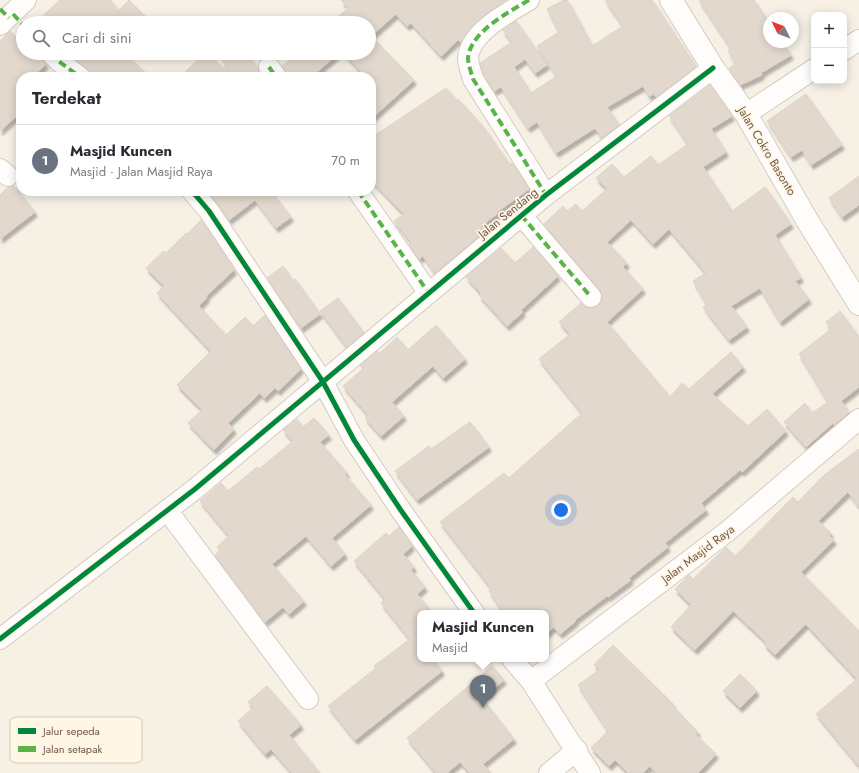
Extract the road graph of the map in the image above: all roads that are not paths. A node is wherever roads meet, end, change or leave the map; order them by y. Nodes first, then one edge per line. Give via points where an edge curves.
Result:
1 (26, 0) edge
2 (529, 0) edge
3 (671, 0) edge
4 (9, 18) edge
5 (859, 40) edge
6 (847, 48) edge
7 (58, 60) edge
8 (713, 68) junction
9 (73, 72) edge
10 (811, 72) edge
11 (746, 114) junction
12 (546, 195) junction
13 (196, 196) edge
14 (361, 196) edge
15 (521, 215) junction
16 (428, 292) junction
17 (592, 297) dead end
18 (859, 304) edge
19 (323, 382) junction
20 (859, 419) edge
21 (167, 510) junction
22 (472, 610) edge
23 (0, 639) edge
24 (515, 662) edge
25 (530, 680) junction
26 (308, 699) dead end
27 (577, 750) junction
28 (549, 773) edge
29 (590, 773) edge

1 - 4 street
2 - 12 street via 494,22 477,37 468,58 473,79
3 - 8 street, Jalan Cokro Basonto
5 - 6 street
7 - 9 street
8 - 11 street, Jalan Cokro Basonto
8 - 12 street, Jalan Sendang
10 - 11 street
11 - 18 street, Jalan Cokro Basonto
12 - 15 street, Jalan Sendang
13 - 19 street via 209,211
14 - 16 street
15 - 16 street, Jalan Sendang
15 - 17 street
16 - 19 street, Jalan Sendang
19 - 21 street, Jalan Sendang
19 - 22 street via 354,440
20 - 25 street, Jalan Masjid Raya via 728,531
21 - 23 street, Jalan Sendang
21 - 26 street
24 - 25 street
25 - 27 street
27 - 28 street
27 - 29 street

